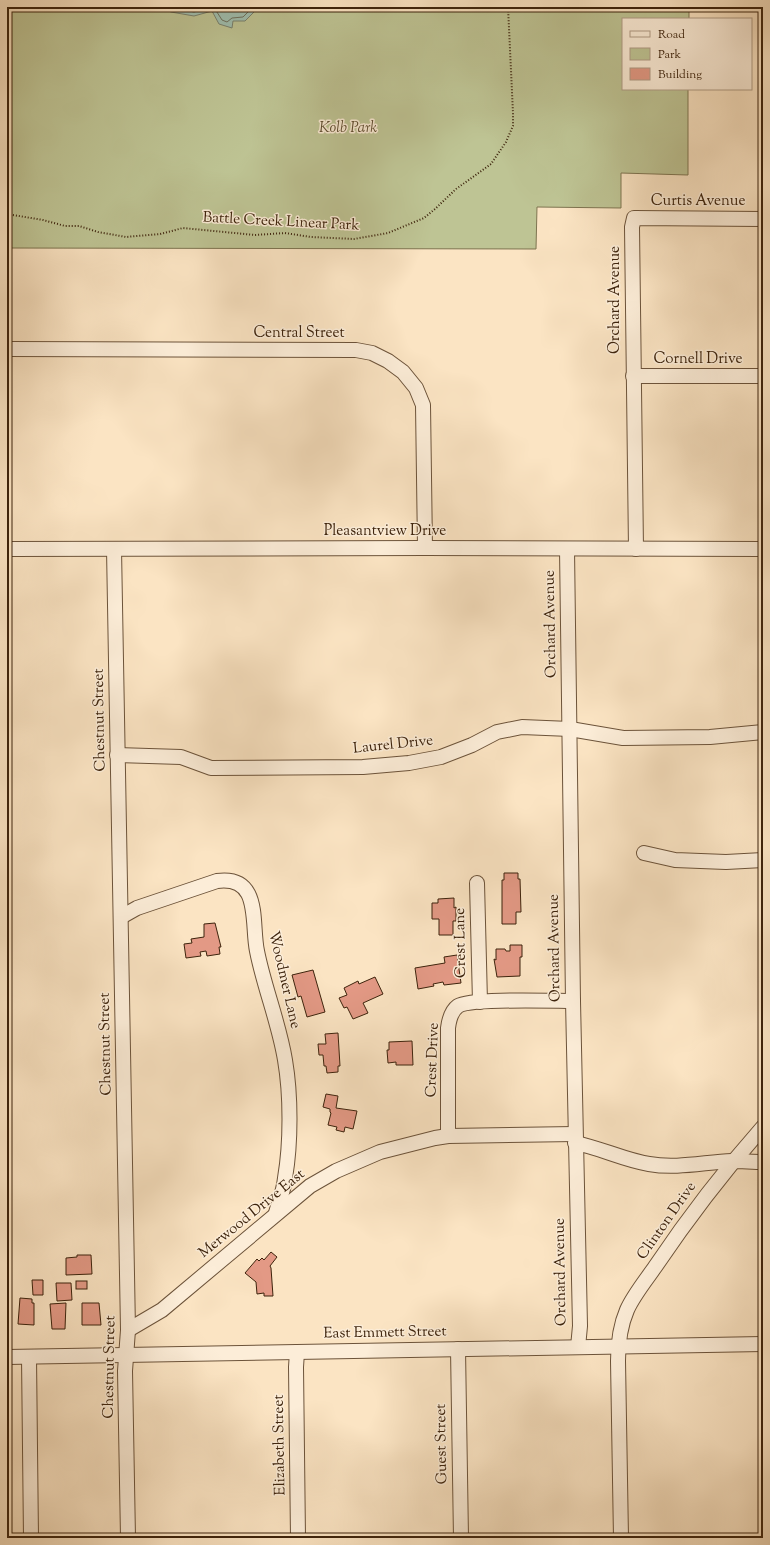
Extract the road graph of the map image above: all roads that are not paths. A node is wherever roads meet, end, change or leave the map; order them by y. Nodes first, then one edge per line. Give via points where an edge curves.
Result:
1 (634, 218) joint
2 (763, 219) edge
3 (7, 349) edge
4 (633, 376) junction
5 (763, 376) edge
6 (425, 548) junction
7 (7, 549) edge
8 (114, 549) junction
9 (567, 549) junction
10 (636, 549) junction
11 (763, 549) edge
12 (570, 729) junction
13 (763, 732) edge
14 (117, 755) junction
15 (644, 853) dead end
16 (763, 860) edge
17 (477, 883) dead end
18 (121, 917) junction
19 (573, 1001) junction
20 (480, 1002) junction
21 (763, 1127) edge
22 (448, 1136) junction
23 (575, 1139) junction
24 (732, 1161) junction
25 (763, 1162) edge
26 (276, 1213) junction
27 (128, 1330) junction
28 (763, 1344) edge
29 (618, 1346) junction
30 (578, 1347) junction
31 (458, 1349) junction
32 (297, 1352) junction
33 (126, 1356) junction
34 (7, 1357) edge
35 (29, 1357) junction
36 (31, 1538) edge
37 (128, 1538) edge
38 (298, 1538) edge
39 (461, 1538) edge
40 (621, 1538) edge

1 - 2 street, Curtis Avenue
1 - 4 street, Orchard Avenue
3 - 6 street, Central Street via 356,350 372,353 403,372 416,388 423,405
4 - 5 street, Cornell Drive
4 - 10 street, Orchard Avenue
6 - 8 street, Pleasantview Drive
6 - 9 street, Pleasantview Drive
7 - 8 street, Pleasantview Drive
8 - 14 street, Chestnut Street
9 - 10 street, Pleasantview Drive
9 - 12 street, Orchard Avenue
10 - 11 street, Pleasantview Drive
12 - 13 street, Laurel Drive via 623,738 710,737
12 - 14 street, Laurel Drive via 522,727 497,732 441,757 363,767 212,768 181,757
12 - 19 street, Orchard Avenue
14 - 18 street, Chestnut Street
15 - 16 street via 675,860
17 - 20 street, Crest Lane
18 - 26 street, Woodmer Lane via 137,908 227,879 236,882 250,896 257,950 285,1060 288,1091 289,1126 285,1179
18 - 27 street, Chestnut Street
19 - 20 street, Crest Drive
19 - 23 street, Orchard Avenue
20 - 22 street, Crest Drive via 459,1006 449,1020
21 - 24 street, Clinton Drive
22 - 23 street, Merwood Drive East
22 - 26 street, Merwood Drive East via 380,1152 336,1171 310,1186
23 - 24 street, Merwood Drive East via 631,1160 651,1164
23 - 30 street, Orchard Avenue via 580,1326
24 - 25 street, Merwood Drive East
24 - 29 street, Clinton Drive via 666,1251 627,1310
26 - 27 street, Merwood Drive East via 162,1310
27 - 33 street, Chestnut Street
28 - 29 street, East Emmett Street
29 - 30 street, East Emmett Street
29 - 40 street
30 - 31 street, East Emmett Street
31 - 32 street, East Emmett Street
31 - 39 street, Guest Street
32 - 33 street, East Emmett Street
32 - 38 street, Elizabeth Street
33 - 35 street, East Emmett Street
33 - 37 street, Chestnut Street
34 - 35 street, East Emmett Street
35 - 36 street

